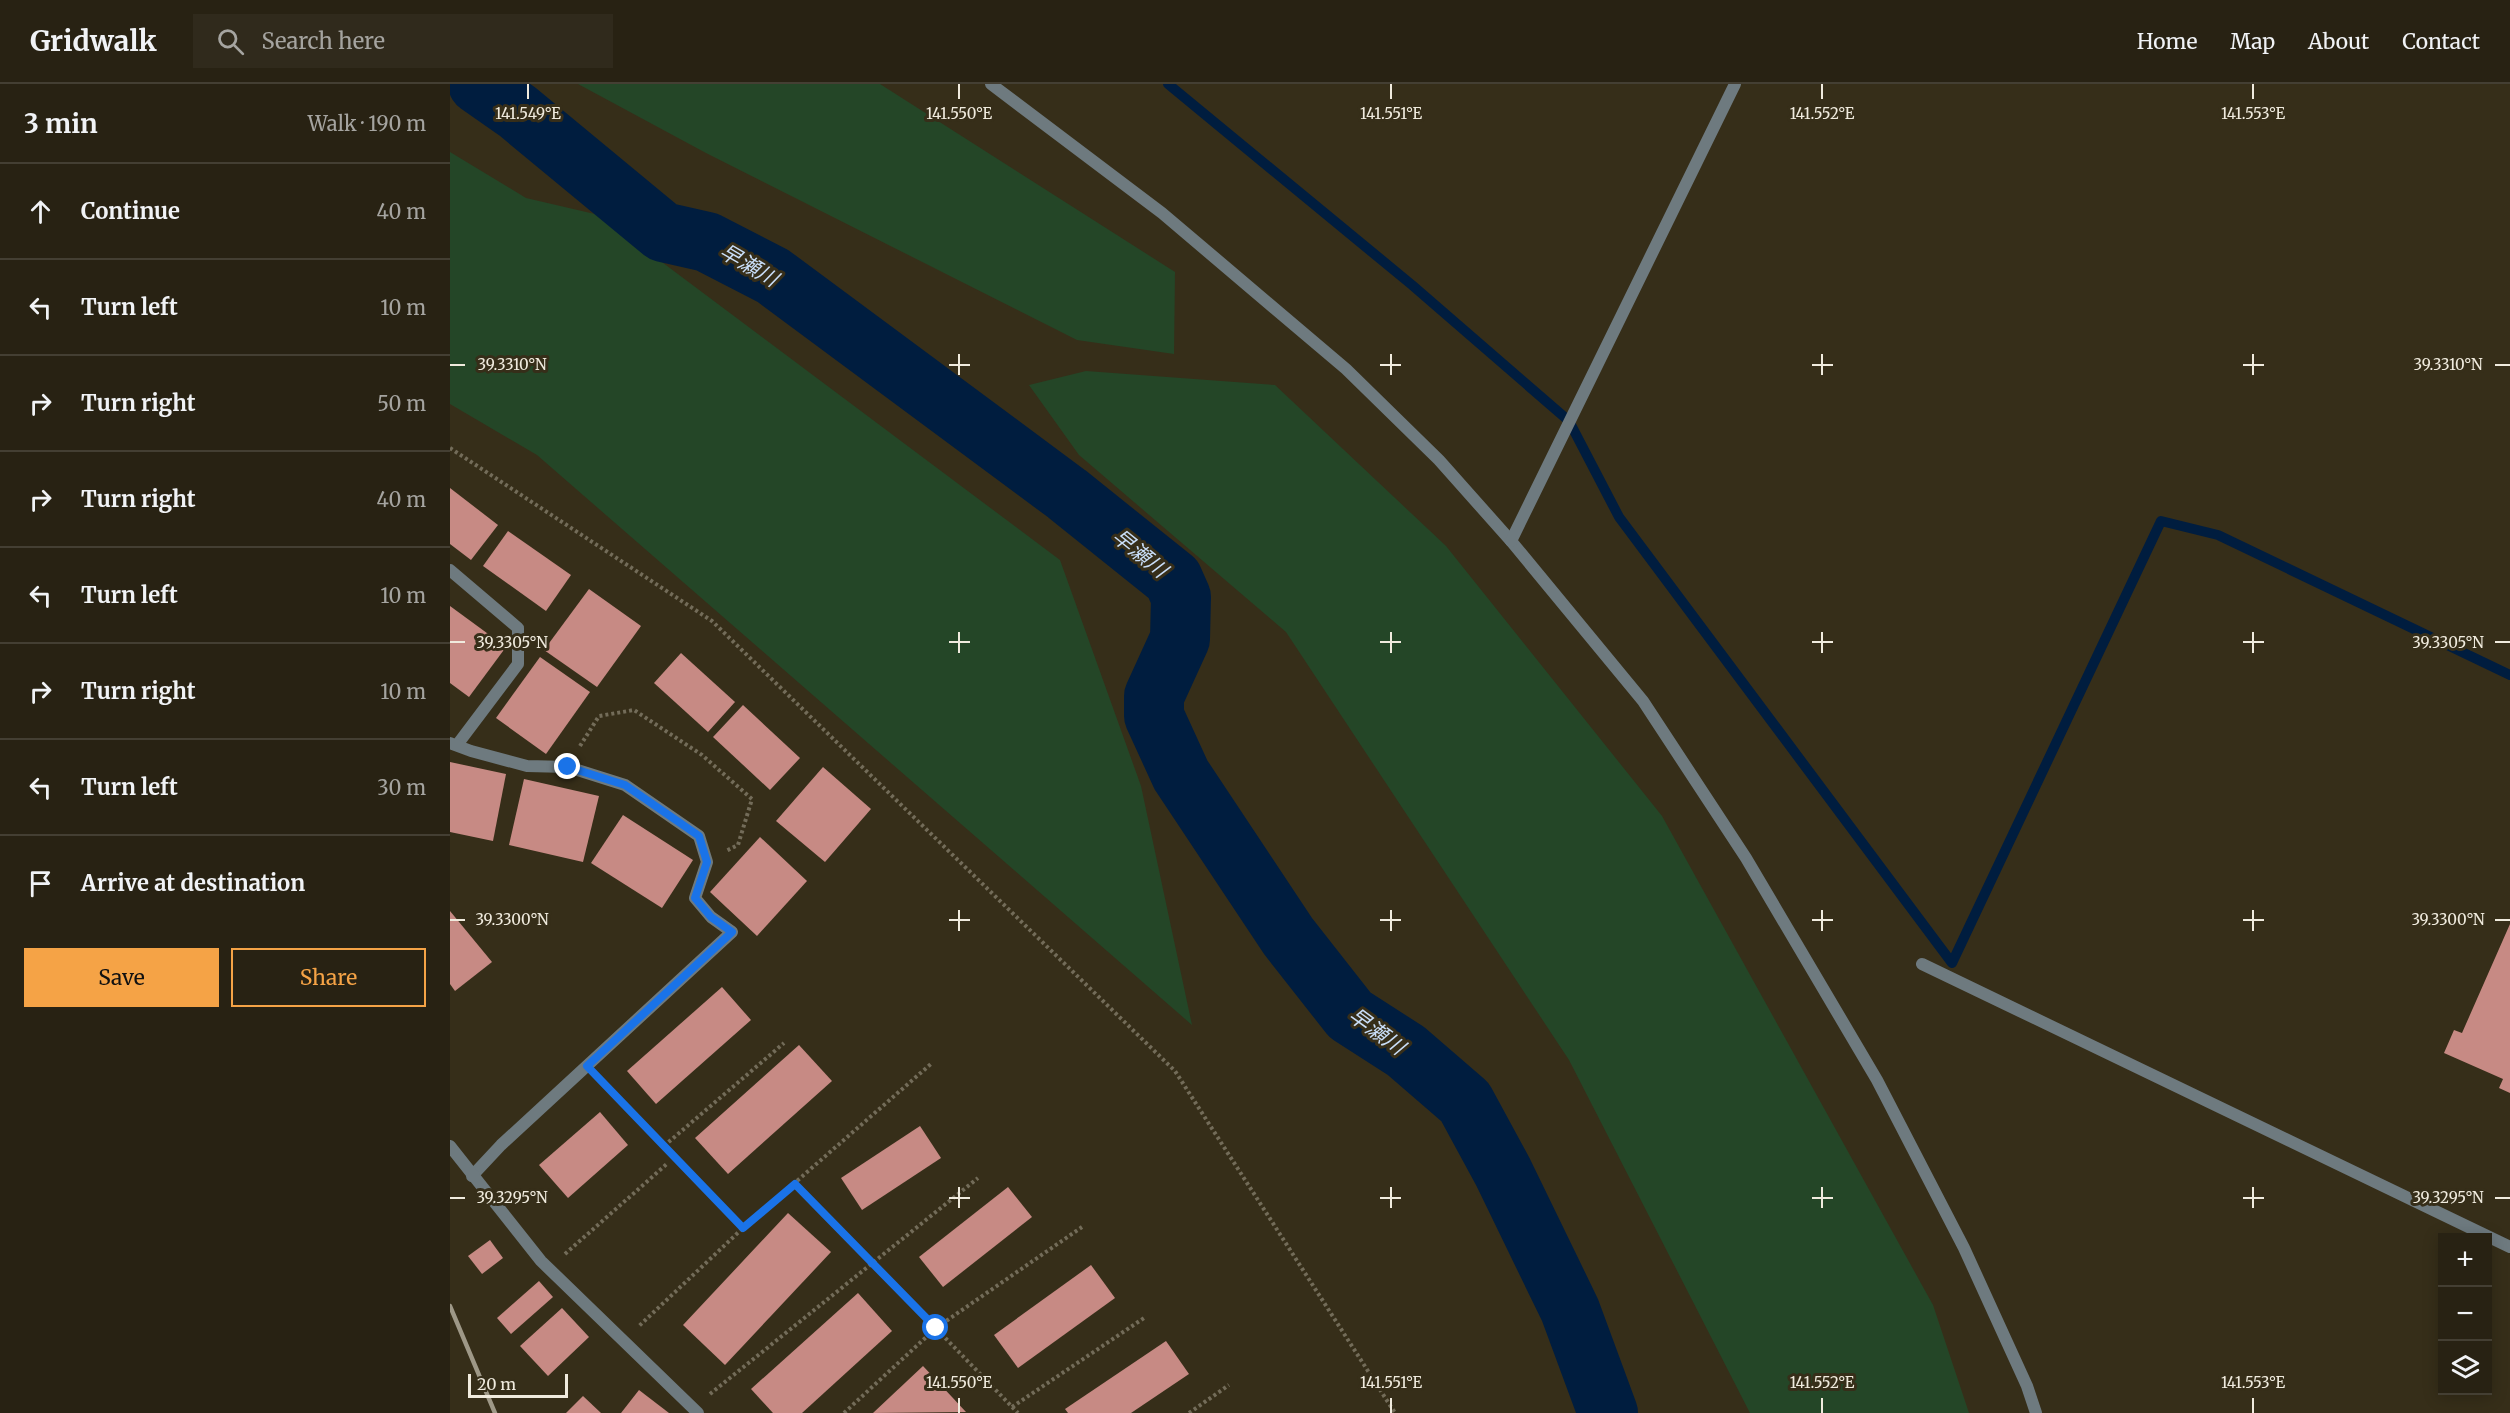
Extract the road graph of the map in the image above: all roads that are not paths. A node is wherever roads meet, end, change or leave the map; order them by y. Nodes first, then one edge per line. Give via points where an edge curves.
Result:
1 (991, 84) edge
2 (1735, 84) edge
3 (1511, 541) junction
4 (450, 570) edge
5 (453, 744) edge
6 (1922, 964) dead end
7 (450, 1146) edge
8 (472, 1176) junction
9 (2510, 1247) edge
10 (695, 1410) edge
11 (2036, 1413) edge

1 - 3 street via 1162,213 1346,369 1439,460
2 - 3 street
3 - 11 street via 1643,701 1746,858 1877,1080 1964,1248
4 - 5 street via 518,628 518,664
5 - 8 street via 527,766 568,767 625,785 656,804 699,836 707,862 695,898 711,917 732,932 501,1144
6 - 9 street
7 - 8 street
8 - 10 street via 549,1268

